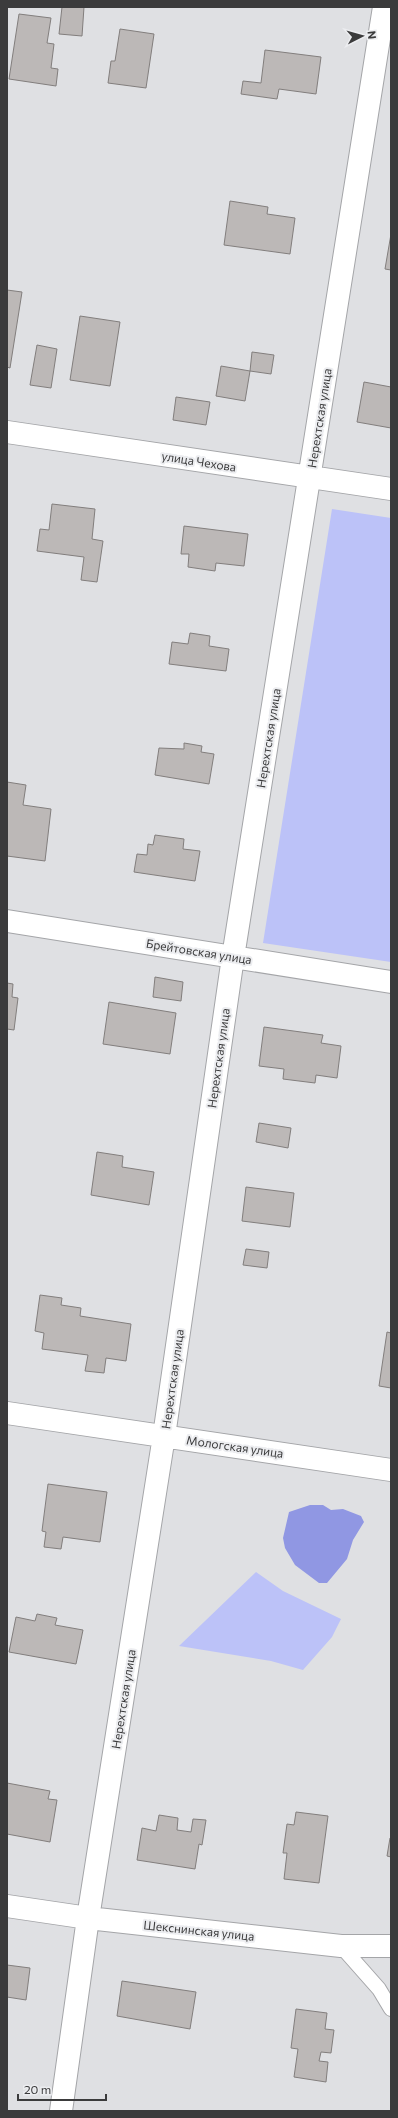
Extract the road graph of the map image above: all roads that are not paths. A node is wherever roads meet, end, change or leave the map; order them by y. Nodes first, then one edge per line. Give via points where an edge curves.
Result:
1 (384, 7) edge
2 (7, 432) edge
3 (309, 478) junction
4 (391, 489) edge
5 (7, 920) edge
6 (232, 957) junction
7 (391, 982) edge
8 (7, 1413) edge
9 (164, 1436) junction
10 (391, 1470) edge
11 (7, 1906) edge
12 (88, 1918) junction
13 (341, 1946) junction
14 (391, 1946) edge
15 (391, 2010) edge
16 (61, 2111) edge

1 - 3 street, Нерехтская улица
2 - 3 street, улица Чехова
3 - 4 street, улица Чехова
3 - 6 street, Нерехтская улица
5 - 6 street, Брейтовская улица
6 - 7 street, Брейтовская улица
6 - 9 street, Нерехтская улица
8 - 9 street, Мологская улица
9 - 10 street, Мологская улица
9 - 12 street, Нерехтская улица
11 - 12 street, Шекснинская улица
12 - 13 street, Шекснинская улица
12 - 16 street, Нерехтская улица
13 - 14 street, Шекснинская улица
13 - 15 lane via 379,1989

